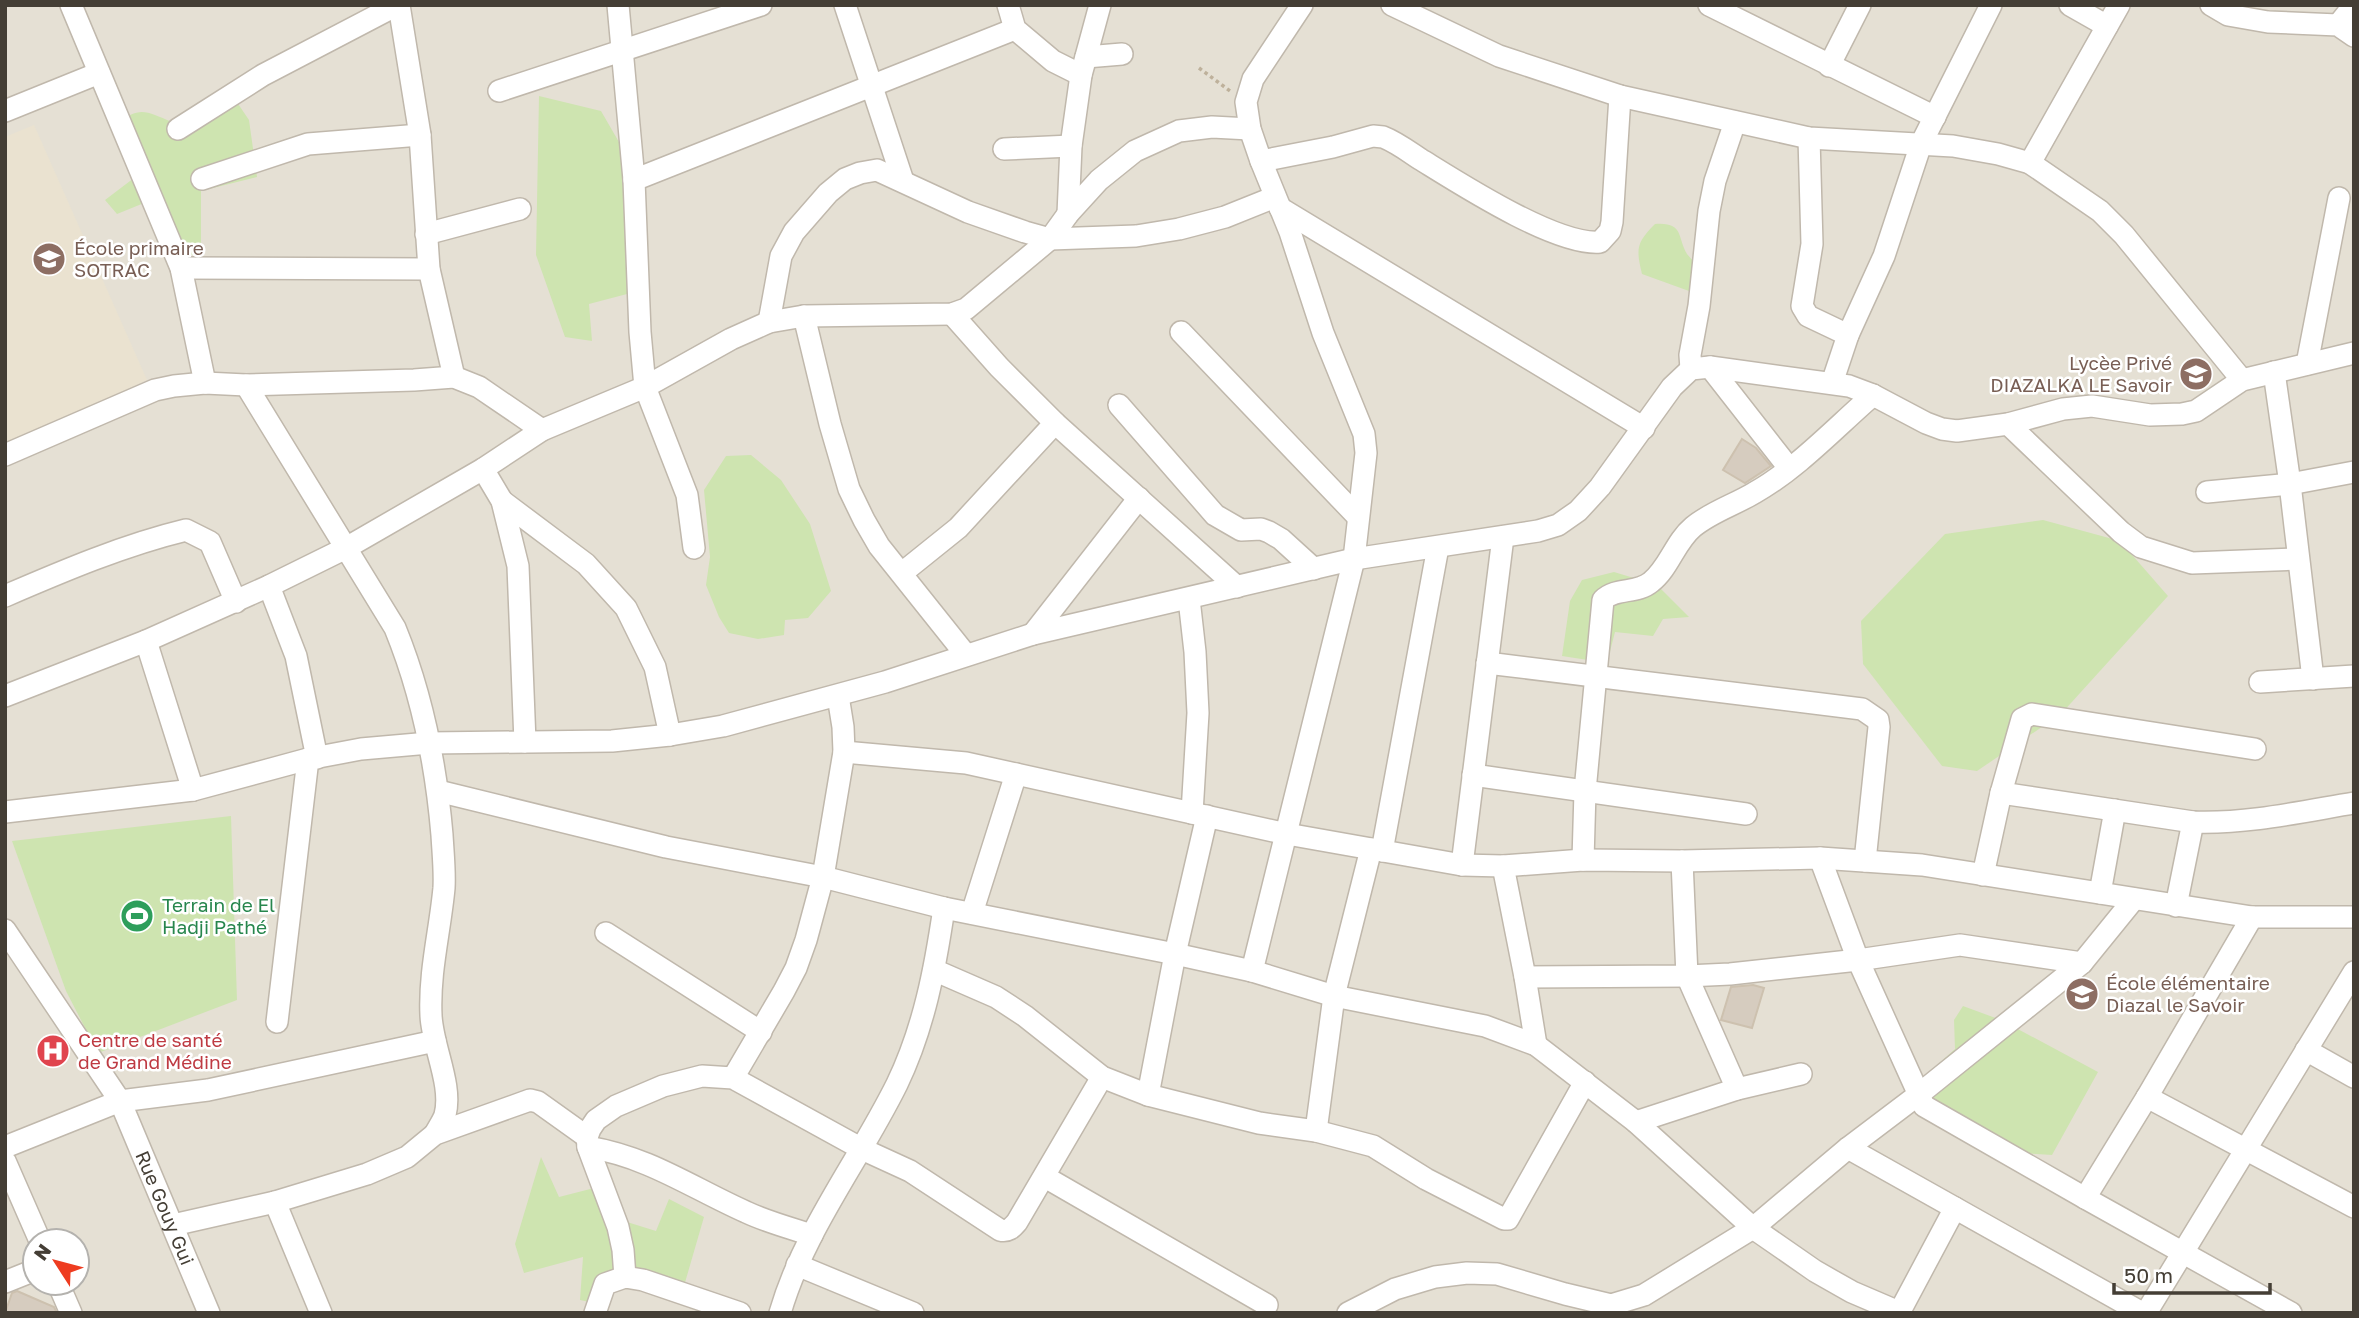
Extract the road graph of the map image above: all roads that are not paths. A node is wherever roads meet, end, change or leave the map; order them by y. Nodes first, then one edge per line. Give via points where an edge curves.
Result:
1 (71, 5) edge
2 (398, 5) edge
3 (618, 5) edge
4 (761, 5) edge
5 (845, 5) edge
6 (1008, 5) edge
7 (1100, 5) edge
8 (1302, 5) edge
9 (1392, 5) edge
10 (1709, 5) edge
11 (1860, 5) edge
12 (1991, 5) edge
13 (2070, 5) edge
14 (2119, 5) edge
15 (2211, 5) edge
16 (2354, 5) edge
17 (1735, 11) edge
18 (2107, 26) junction
19 (1015, 29) junction
20 (2346, 30) edge
21 (623, 51) junction
22 (1122, 54) dead end
23 (1084, 66) junction
24 (1829, 66) junction
25 (100, 73) junction
26 (872, 86) junction
27 (499, 91) dead end
28 (1620, 96) junction
29 (5, 111) edge
30 (1935, 117) junction
31 (1735, 122) junction
32 (1250, 129) junction
33 (178, 130) dead end
34 (420, 135) junction
35 (1809, 138) junction
36 (1921, 144) junction
37 (1071, 146) junction
38 (1004, 149) dead end
39 (1261, 161) junction
40 (2030, 163) junction
41 (202, 179) dead end
42 (634, 180) junction
43 (903, 181) junction
44 (2339, 198) dead end
45 (1277, 203) junction
46 (520, 209) dead end
47 (1068, 214) junction
48 (426, 234) junction
49 (1050, 239) junction
50 (181, 268) junction
51 (429, 269) junction
52 (952, 314) junction
53 (804, 316) junction
54 (769, 323) junction
55 (1181, 332) dead end
56 (1848, 335) junction
57 (2354, 353) edge
58 (2307, 364) junction
59 (1700, 368) junction
60 (2274, 372) junction
61 (454, 376) junction
62 (2242, 380) junction
63 (205, 383) junction
64 (1832, 383) junction
65 (246, 385) junction
66 (646, 387) junction
67 (1873, 395) junction
68 (1119, 405) dead end
69 (1055, 423) junction
70 (2008, 424) junction
71 (1644, 428) junction
72 (542, 430) junction
73 (5, 456) edge
74 (482, 468) junction
75 (1789, 468) junction
76 (2354, 472) edge
77 (2290, 484) junction
78 (2207, 492) dead end
79 (1139, 498) junction
80 (502, 501) junction
81 (1357, 516) junction
82 (1503, 537) junction
83 (1438, 547) junction
84 (346, 548) junction
85 (694, 548) dead end
86 (1354, 559) junction
87 (2298, 559) junction
88 (1314, 569) junction
89 (902, 573) junction
90 (269, 586) junction
91 (1237, 587) junction
92 (5, 596) edge
93 (1189, 599) junction
94 (236, 602) junction
95 (1033, 634) junction
96 (146, 641) junction
97 (966, 655) junction
98 (1487, 663) junction
99 (1595, 676) junction
100 (2354, 676) edge
101 (2313, 679) junction
102 (2260, 682) dead end
103 (838, 695) junction
104 (5, 696) edge
105 (670, 735) junction
106 (526, 742) junction
107 (429, 743) junction
108 (2255, 749) dead end
109 (844, 752) junction
110 (312, 759) junction
111 (1016, 774) junction
112 (1473, 775) junction
113 (193, 790) junction
114 (1585, 791) junction
115 (438, 792) junction
116 (2001, 793) junction
117 (2354, 803) edge
118 (2115, 810) junction
119 (5, 812) edge
120 (1746, 814) dead end
121 (1200, 815) junction
122 (2193, 822) junction
123 (1287, 834) junction
124 (1377, 850) junction
125 (1820, 858) junction
126 (1583, 860) junction
127 (1682, 861) junction
128 (1865, 861) junction
129 (1462, 865) junction
130 (1503, 866) junction
131 (1983, 875) junction
132 (823, 877) junction
133 (2100, 893) junction
134 (2134, 899) junction
135 (2176, 906) junction
136 (944, 908) junction
137 (972, 913) junction
138 (2252, 917) junction
139 (2354, 917) edge
140 (5, 930) edge
141 (606, 933) dead end
142 (1175, 954) junction
143 (1858, 960) junction
144 (2082, 963) junction
145 (934, 971) junction
146 (1252, 971) junction
147 (2354, 972) edge
148 (1687, 976) junction
149 (1525, 977) junction
150 (1334, 996) junction
151 (277, 1022) dead end
152 (761, 1032) junction
153 (435, 1041) junction
154 (1536, 1045) junction
155 (2306, 1051) junction
156 (1801, 1074) dead end
157 (1102, 1077) junction
158 (2354, 1077) edge
159 (733, 1078) junction
160 (1584, 1082) junction
161 (1737, 1089) junction
162 (1148, 1095) junction
163 (1918, 1095) junction
164 (2147, 1097) junction
165 (120, 1101) junction
166 (1636, 1122) junction
167 (1316, 1131) junction
168 (435, 1134) junction
169 (588, 1142) junction
170 (5, 1147) edge
171 (1848, 1148) junction
172 (862, 1149) junction
173 (2246, 1150) junction
174 (5, 1161) edge
175 (1045, 1177) junction
176 (2085, 1198) junction
177 (275, 1202) junction
178 (2354, 1207) edge
179 (1955, 1208) junction
180 (173, 1225) junction
181 (34, 1227) edge
182 (1752, 1228) junction
183 (812, 1235) junction
184 (2183, 1252) junction
185 (797, 1265) junction
186 (625, 1277) junction
187 (1267, 1305) dead end
188 (1900, 1312) edge
189 (209, 1313) edge
190 (321, 1313) edge
191 (595, 1313) edge
192 (740, 1313) edge
193 (779, 1313) edge
194 (913, 1313) edge
195 (1348, 1313) edge
196 (2144, 1313) edge
197 (2291, 1313) edge

1 - 25 street
2 - 33 street via 263,75
2 - 34 street
3 - 21 street
4 - 21 street
5 - 26 street
6 - 19 street
7 - 23 street
8 - 32 street via 1253,79 1246,102
9 - 28 street via 1499,56
10 - 17 street
11 - 24 street
12 - 30 street
13 - 18 street
14 - 18 street
15 - 20 street via 2228,15
16 - 20 street
17 - 24 street
18 - 40 street
19 - 23 street via 1053,61
19 - 26 street
21 - 27 street
21 - 42 street
22 - 23 street
23 - 37 street
24 - 30 street
25 - 29 street
25 - 50 street
26 - 42 street
26 - 43 street
28 - 31 street
28 - 39 street via 1612,222 1600,242 1557,234 1383,137
30 - 36 street
31 - 35 street
31 - 59 street via 1709,211 1690,355
32 - 39 street
32 - 47 street via 1179,131 1153,141 1119,162
34 - 41 street via 308,144
34 - 48 street
35 - 36 street
35 - 56 street via 1812,244 1802,306 1808,316
36 - 40 street via 1953,146
36 - 56 street via 1884,257
37 - 38 street
37 - 47 street
39 - 45 street
40 - 62 street via 2100,211 2124,235
42 - 66 street
43 - 49 street via 968,212
43 - 54 street via 877,170 845,179 828,193 794,232 781,256
44 - 58 street
45 - 49 street via 1136,236
45 - 71 street
45 - 81 street via 1364,435
46 - 48 street
47 - 49 street
48 - 51 street
49 - 52 street via 982,297
50 - 51 street
50 - 63 street
51 - 61 street
52 - 53 street
52 - 69 street
53 - 54 street
53 - 89 street via 849,489 879,545
54 - 66 street
55 - 81 street
56 - 64 street
57 - 58 street
58 - 60 street
59 - 64 street
59 - 71 street via 1672,387
59 - 75 street
60 - 62 street
60 - 77 street
61 - 65 street
61 - 72 street via 479,387
62 - 70 street via 2196,411 2182,414 2150,415 2092,406
63 - 65 street
63 - 73 street via 155,390
64 - 67 street
65 - 84 street
66 - 72 street
66 - 85 street via 687,495
67 - 70 street via 1942,429
67 - 75 street
68 - 88 street via 1215,515 1241,530 1269,532
69 - 79 street
69 - 89 street via 958,528
70 - 87 street via 2141,547 2192,563
71 - 82 street via 1578,511 1558,525
72 - 74 street
74 - 80 street
74 - 84 street
75 - 99 street via 1693,527 1646,586 1614,592 1603,600
76 - 77 street
77 - 78 street
77 - 87 street
79 - 91 street
79 - 95 street
80 - 105 street via 586,564 626,608 655,667
80 - 106 street via 518,566
81 - 86 street
82 - 83 street
82 - 98 street
83 - 86 street
83 - 124 street
84 - 90 street
84 - 107 street via 395,628
86 - 88 street
86 - 123 street
87 - 101 street
88 - 91 street
89 - 97 street
90 - 94 street
90 - 110 street via 296,656
91 - 93 street
92 - 94 street via 186,530 209,542
93 - 95 street
93 - 121 street
94 - 96 street
95 - 97 street
96 - 104 street
96 - 113 street
97 - 103 street
98 - 99 street
98 - 112 street
99 - 114 street
99 - 128 street via 1871,713 1879,727
100 - 101 street
101 - 102 street
103 - 105 street via 723,726
103 - 109 street
105 - 106 street
106 - 107 street
107 - 110 street
107 - 115 street
108 - 116 street via 2032,714 2022,719
109 - 111 street via 965,763
109 - 132 street
110 - 113 street
110 - 151 street
111 - 121 street
111 - 137 street
112 - 114 street
112 - 129 street
113 - 119 street
114 - 120 street
114 - 126 street
115 - 132 street via 666,847
115 - 153 street via 444,888 431,982
116 - 118 street
116 - 131 street
117 - 122 street via 2253,820
118 - 122 street
118 - 133 street
121 - 123 street
121 - 142 street
122 - 135 street
123 - 124 street
123 - 146 street
124 - 129 street
124 - 150 street
125 - 127 street
125 - 128 street
125 - 143 street
126 - 127 street
126 - 130 street
127 - 148 street
128 - 131 street
129 - 130 street
130 - 149 street
131 - 133 street
132 - 136 street
132 - 152 street via 796,968
133 - 134 street
134 - 135 street
134 - 144 street
135 - 138 street
136 - 137 street
136 - 145 street
137 - 142 street
138 - 139 street
138 - 164 street
140 - 165 street, Rue Gouy Gui
141 - 152 street
142 - 146 street
142 - 162 street
143 - 144 street via 1960,945
143 - 148 street
143 - 163 street
144 - 163 street
145 - 157 street via 996,997
145 - 172 street via 909,1056
146 - 150 street
147 - 155 street
148 - 149 street
148 - 161 street
149 - 154 street
150 - 154 street via 1485,1026
150 - 167 street
152 - 159 street
153 - 165 street via 208,1090
153 - 168 street via 446,1090 445,1114
154 - 160 street
155 - 158 street
155 - 173 street
156 - 161 street
157 - 162 street
157 - 175 street
159 - 169 street via 702,1076 616,1106 596,1120
159 - 172 street
160 - 166 street
160 - 167 street via 1508,1219 1426,1179 1373,1146
161 - 166 street
162 - 167 street via 1259,1123
163 - 171 street
163 - 176 street via 1924,1106
164 - 173 street
164 - 176 street
165 - 170 street
165 - 180 street, Rue Gouy Gui
166 - 182 street
168 - 169 street via 530,1100
168 - 177 street via 407,1157 367,1174
169 - 183 street via 635,1158 747,1213
169 - 186 street via 618,1227
171 - 179 street
171 - 182 street
172 - 175 street via 910,1171 1000,1230 1014,1226
172 - 183 street
173 - 178 street
173 - 184 street
174 - 181 street
175 - 187 street
176 - 184 street
177 - 180 street
177 - 190 street
179 - 188 street
179 - 196 street
180 - 189 street, Rue Gouy Gui
182 - 188 street via 1852,1292
182 - 195 street via 1626,1302 1611,1305 1497,1274 1467,1273 1395,1289
183 - 185 street
184 - 196 street
184 - 197 street
185 - 193 street
185 - 194 street
186 - 191 street via 605,1284
186 - 192 street

